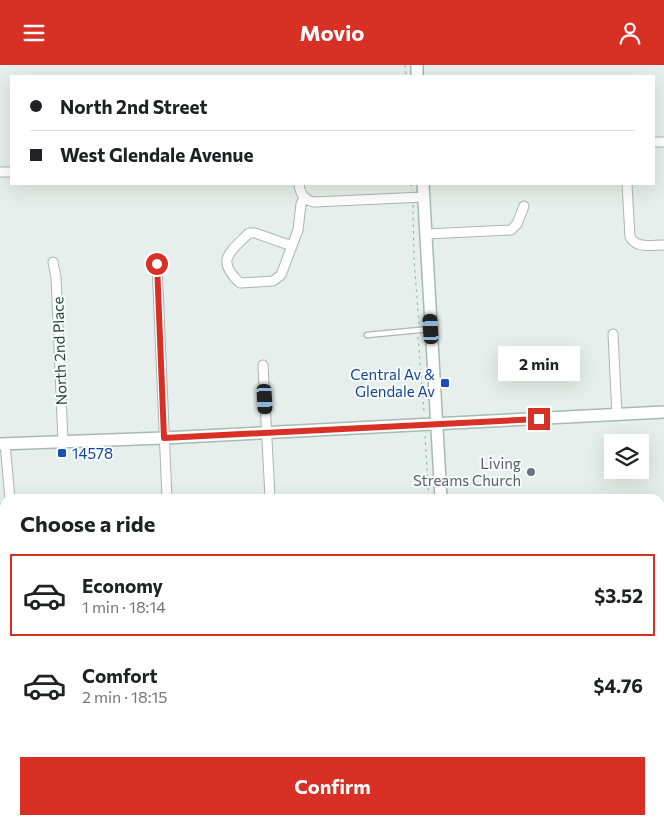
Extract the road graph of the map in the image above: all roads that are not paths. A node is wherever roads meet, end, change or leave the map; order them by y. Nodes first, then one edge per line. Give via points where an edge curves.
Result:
1 (299, 185) edge
2 (423, 185) edge
3 (627, 185) edge
4 (304, 197) junction
5 (418, 197) junction
6 (524, 207) dead end
7 (426, 234) junction
8 (664, 245) edge
9 (292, 246) junction
10 (53, 262) dead end
11 (157, 264) dead end
12 (431, 329) junction
13 (613, 334) dead end
14 (367, 335) dead end
15 (264, 365) dead end
16 (664, 412) edge
17 (617, 415) junction
18 (436, 424) junction
19 (267, 433) junction
20 (164, 438) junction
21 (63, 441) junction
22 (2, 444) edge
23 (9, 494) edge
24 (167, 494) edge
25 (270, 494) edge
26 (441, 494) edge

1 - 4 street
2 - 5 main road
3 - 8 street via 630,237 641,246
4 - 5 street via 316,202
4 - 9 street
5 - 7 main road
6 - 7 street via 511,230
7 - 12 main road
9 - 9 street via 281,275 273,281 240,283 226,266 229,253 249,233
10 - 21 street, North 2nd Place
11 - 20 street
12 - 14 lane
12 - 18 main road
13 - 17 street
15 - 19 street
16 - 17 main road
17 - 18 main road
18 - 19 main road
18 - 26 main road
19 - 20 main road
19 - 25 street
20 - 21 main road
20 - 24 street
21 - 22 main road
22 - 23 street

